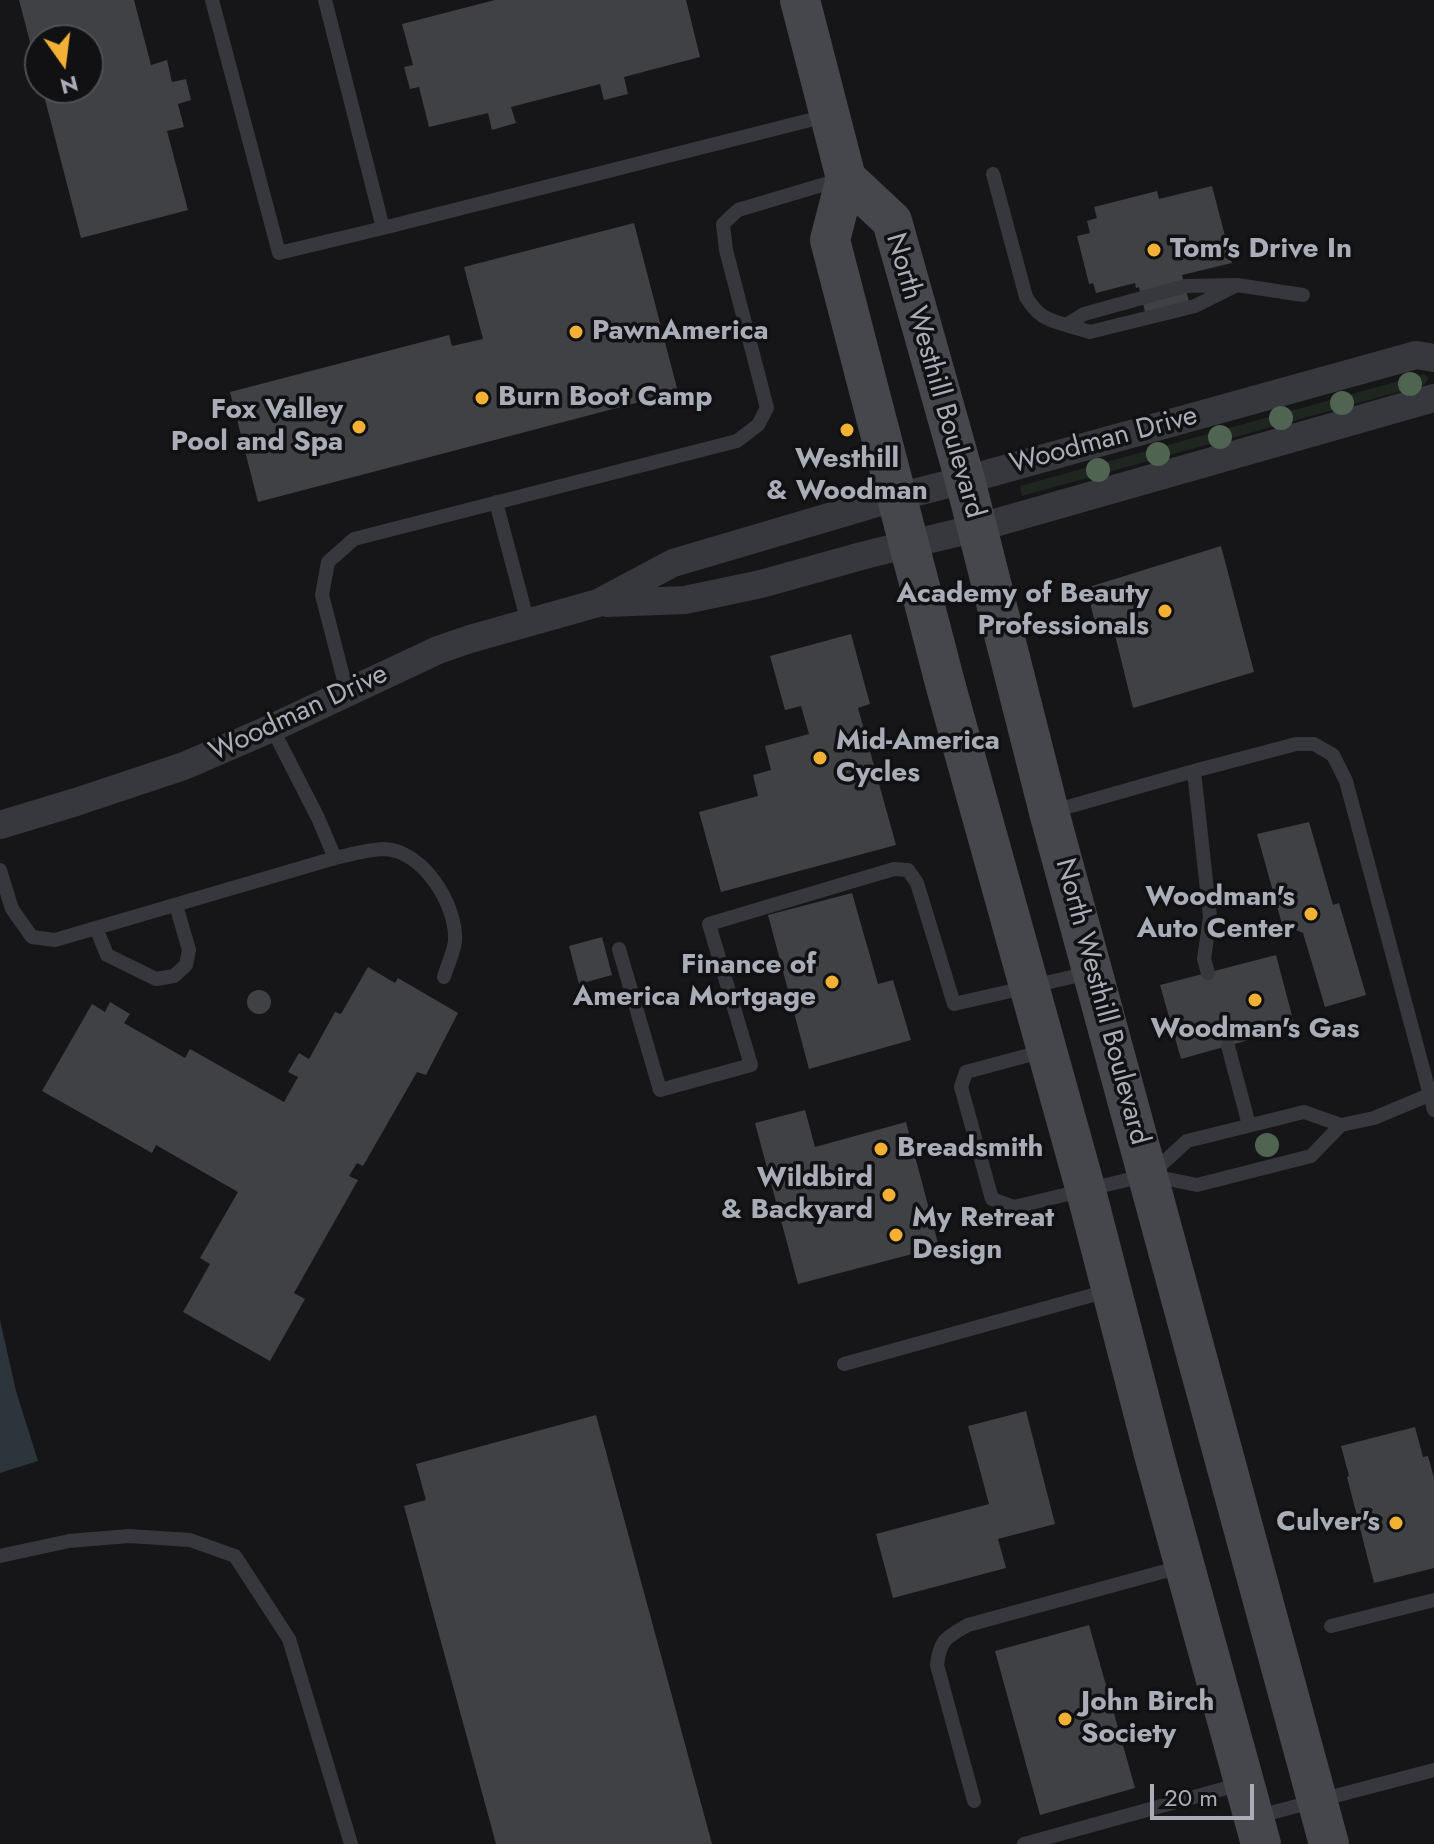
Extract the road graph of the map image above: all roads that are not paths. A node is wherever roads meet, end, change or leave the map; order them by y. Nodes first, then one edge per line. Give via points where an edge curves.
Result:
1 (212, 0) edge
2 (325, 0) edge
3 (800, 0) edge
4 (830, 114) junction
5 (993, 174) dead end
6 (846, 178) junction
7 (383, 228) junction
8 (1237, 285) junction
9 (1303, 295) dead end
10 (1066, 325) junction
11 (1434, 358) edge
12 (1434, 398) edge
13 (965, 480) junction
14 (897, 497) junction
15 (496, 502) junction
16 (977, 528) junction
17 (909, 545) junction
18 (598, 603) junction
19 (528, 623) junction
20 (347, 692) junction
21 (272, 728) junction
22 (1194, 771) junction
23 (1049, 812) junction
24 (0, 825) edge
25 (335, 858) junction
26 (0, 870) edge
27 (176, 905) junction
28 (96, 928) junction
29 (619, 949) dead end
30 (1093, 972) junction
31 (1208, 973) dead end
32 (444, 977) dead end
33 (1030, 988) junction
34 (1228, 1046) dead end
35 (1047, 1050) junction
36 (1433, 1099) edge
37 (1249, 1125) junction
38 (1341, 1125) junction
39 (1148, 1175) junction
40 (1086, 1191) junction
41 (1111, 1290) junction
42 (844, 1364) dead end
43 (0, 1556) edge
44 (1185, 1566) junction
45 (1434, 1600) edge
46 (1331, 1626) dead end
47 (1434, 1770) edge
48 (974, 1801) dead end
49 (1317, 1801) junction
50 (1254, 1815) edge
51 (351, 1844) edge
52 (1024, 1844) edge
53 (1329, 1844) edge

1 - 7 lane via 279,253
2 - 7 lane
3 - 4 street
4 - 6 street
4 - 7 lane
5 - 10 lane via 1026,297 1043,318
6 - 13 street, North Westhill Boulevard via 892,221
6 - 14 street via 830,240
6 - 15 lane via 738,210 723,224 767,408 758,425 737,441
8 - 9 lane
8 - 10 lane via 1185,286 1084,314
8 - 10 lane via 1195,306 1090,332
11 - 13 street, Woodman Drive via 1416,355
12 - 16 street, Woodman Drive
13 - 14 street, Woodman Drive
13 - 16 street, North Westhill Boulevard
14 - 17 street
14 - 18 street, Woodman Drive via 673,563
15 - 19 lane
15 - 20 lane via 354,539 328,562 322,595
16 - 17 street, Woodman Drive
16 - 23 street, North Westhill Boulevard
17 - 18 street, Woodman Drive via 685,600
17 - 33 street
18 - 19 street, Woodman Drive
19 - 20 street, Woodman Drive via 438,650
20 - 21 street, Woodman Drive
21 - 24 street, Woodman Drive via 184,766
21 - 25 lane
22 - 23 lane
22 - 31 lane via 1210,917 1204,959
22 - 36 lane via 1296,744 1314,744 1333,755 1346,781
23 - 30 street, North Westhill Boulevard
25 - 27 lane
25 - 32 lane via 385,849 411,857 433,879 450,909 455,941
26 - 28 lane via 12,909 32,937 55,940
27 - 28 lane
27 - 28 lane via 189,950 186,965 174,976 156,979 107,955
29 - 33 lane via 660,1090 751,1065 709,924 894,869 908,870 917,883 954,1004
30 - 33 lane
30 - 39 street, North Westhill Boulevard
33 - 35 street
34 - 37 lane
35 - 40 street
35 - 40 lane via 966,1072 961,1087 992,1199 1014,1207
36 - 38 lane
37 - 38 lane via 1304,1112
37 - 39 lane via 1187,1141
38 - 39 lane via 1311,1156 1197,1185
39 - 40 lane
39 - 49 street, North Westhill Boulevard
40 - 41 street
41 - 42 lane
41 - 44 street
43 - 51 lane via 69,1541 129,1536 190,1540 235,1556 289,1639
44 - 48 lane via 968,1625 946,1637 937,1665
44 - 50 street
45 - 46 lane
47 - 49 lane
49 - 50 lane
49 - 53 street, North Westhill Boulevard
50 - 52 lane

